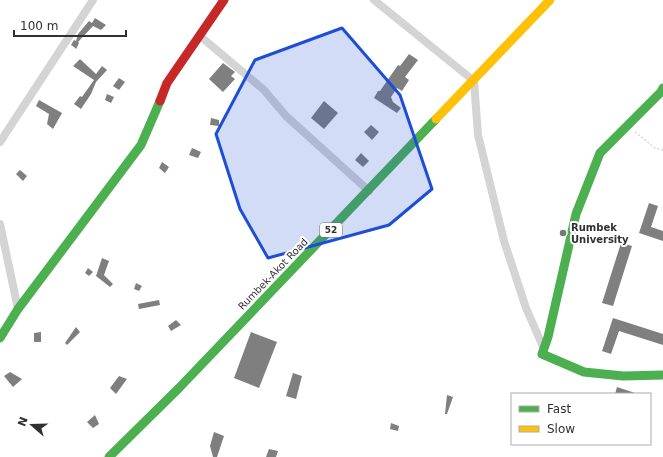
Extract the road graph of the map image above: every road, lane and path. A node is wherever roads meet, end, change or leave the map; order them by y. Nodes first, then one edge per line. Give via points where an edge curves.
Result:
1 (93, 0) edge
2 (224, 0) edge
3 (374, 0) edge
4 (550, 0) edge
5 (200, 36) junction
6 (474, 81) junction
7 (663, 88) edge
8 (628, 127) junction
9 (0, 142) edge
10 (663, 150) edge
11 (368, 191) junction
12 (0, 224) edge
13 (18, 309) junction
14 (0, 338) edge
15 (544, 349) junction
16 (663, 375) edge
17 (109, 457) edge

1 - 9 street
2 - 5 street
3 - 6 street
4 - 6 street, Rumbek-Akot Road / 52
5 - 11 street via 264,90 286,116
5 - 13 street via 167,83 141,145
6 - 11 street, Rumbek-Akot Road / 52
6 - 15 street via 478,135 504,241 526,308
7 - 8 street
8 - 10 path via 655,148
8 - 15 street via 600,153 576,214
11 - 17 street, Rumbek-Akot Road / 52 via 179,388
12 - 13 street
13 - 14 street
15 - 16 street via 542,354 584,372 623,376

